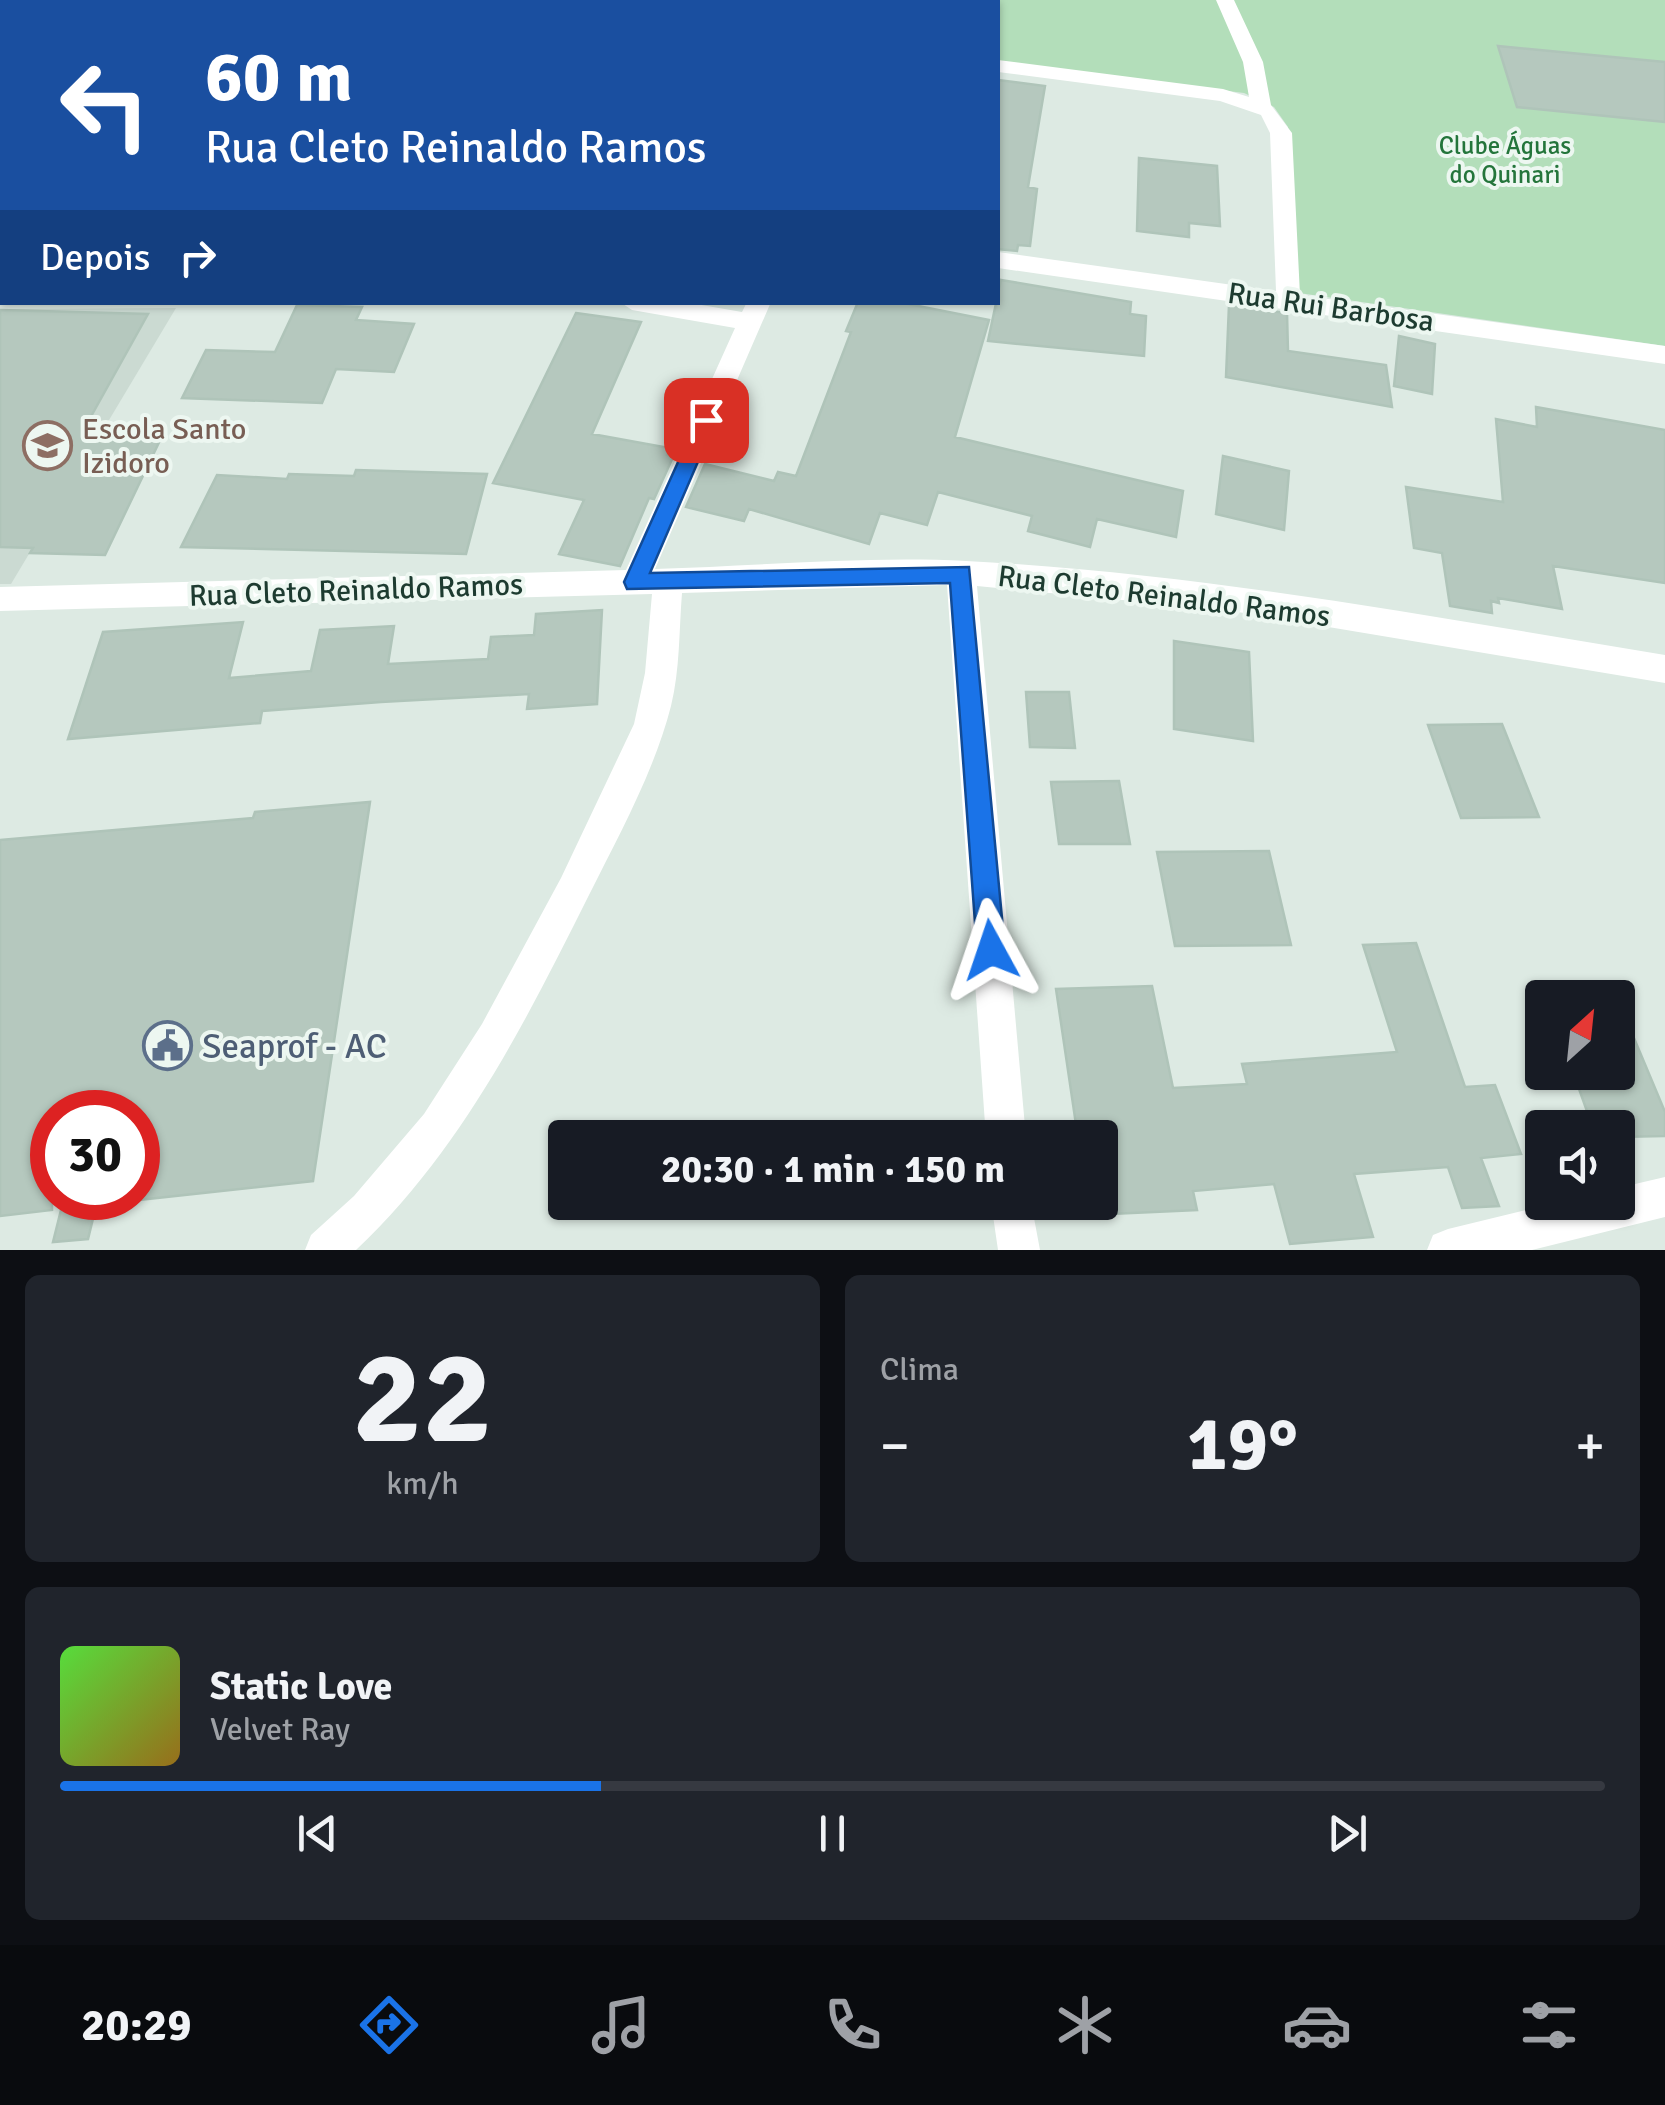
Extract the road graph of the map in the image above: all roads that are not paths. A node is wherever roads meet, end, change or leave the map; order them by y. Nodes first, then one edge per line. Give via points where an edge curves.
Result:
1 (1226, 0) edge
2 (1000, 66) edge
3 (1261, 106) junction
4 (1000, 260) edge
5 (1288, 300) junction
6 (669, 305) edge
7 (754, 312) edge
8 (1665, 355) edge
9 (961, 574) junction
10 (635, 582) junction
11 (668, 582) junction
12 (0, 599) edge
13 (1665, 669) edge
14 (1005, 1120) edge
15 (1665, 1197) edge
16 (326, 1250) edge
17 (1448, 1250) edge

1 - 3 street via 1254,62
2 - 3 street via 1211,93
3 - 5 street via 1279,124
4 - 5 street, Rua Rui Barbosa
5 - 8 street, Rua Rui Barbosa
6 - 7 street
7 - 10 street
9 - 11 street, Rua Cleto Reinaldo Ramos
9 - 13 street, Rua Cleto Reinaldo Ramos via 1229,600
9 - 14 street
10 - 11 street, Rua Cleto Reinaldo Ramos
10 - 12 street, Rua Cleto Reinaldo Ramos
11 - 16 street via 656,704 606,826 504,1023 439,1130 404,1177
15 - 17 street

